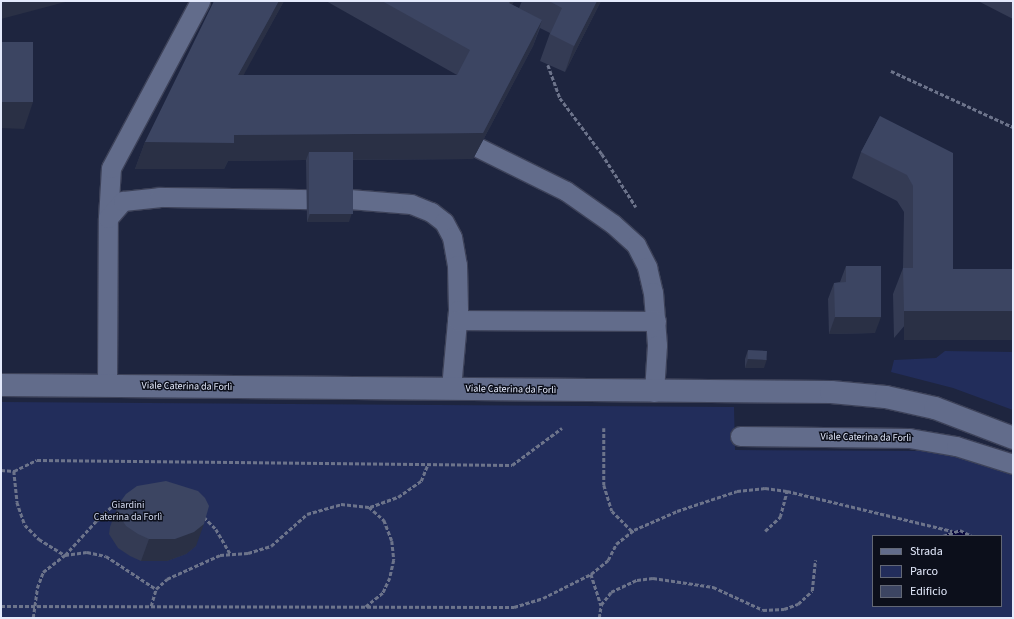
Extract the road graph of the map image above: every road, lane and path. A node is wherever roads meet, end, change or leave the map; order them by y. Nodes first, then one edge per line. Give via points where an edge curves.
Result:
1 (200, 1) edge
2 (891, 71) dead end
3 (1013, 127) edge
4 (479, 148) edge
5 (306, 199) dead end
6 (349, 199) edge
7 (108, 218) junction
8 (457, 320) junction
9 (656, 321) junction
10 (1, 385) edge
11 (107, 386) junction
12 (451, 389) junction
13 (654, 392) junction
14 (562, 428) dead end
15 (604, 428) dead end
16 (740, 436) dead end
17 (1013, 438) edge
18 (428, 464) junction
19 (1013, 464) edge
20 (1, 470) edge
21 (14, 471) junction
22 (787, 491) junction
23 (125, 501) edge
24 (369, 507) junction
25 (202, 515) edge
26 (632, 531) junction
27 (765, 531) dead end
28 (952, 531) junction
29 (945, 535) edge
30 (970, 535) edge
31 (65, 555) junction
32 (231, 555) junction
33 (815, 560) dead end
34 (591, 574) junction
35 (156, 589) junction
36 (601, 605) junction
37 (1, 606) edge
38 (34, 606) junction
39 (151, 606) junction
40 (365, 607) junction
41 (33, 618) edge
42 (599, 618) edge

1 - 7 lane via 111,168
2 - 3 path
4 - 9 lane via 566,191 613,224 636,245 647,267
5 - 7 lane via 159,197 123,201
6 - 8 lane via 411,204 431,212 444,222 452,237 457,265
7 - 11 lane
8 - 9 lane
8 - 12 lane
9 - 13 lane
10 - 11 main road, Viale Caterina da Forlì
11 - 12 main road, Viale Caterina da Forlì
12 - 13 main road, Viale Caterina da Forlì
13 - 17 main road, Viale Caterina da Forlì via 831,392 886,397 935,408
14 - 18 path via 512,465
15 - 26 path via 604,485 612,511
16 - 19 lane, Viale Caterina da Forlì via 909,438 956,446
18 - 21 path via 37,460
18 - 24 path via 421,481 398,497
20 - 21 path
21 - 31 path via 17,502 25,525 39,539
22 - 26 path via 765,488 737,491 677,511
22 - 27 path via 780,517
22 - 28 path
23 - 31 path via 113,505
24 - 32 path via 341,504 307,514 271,546
24 - 40 path via 384,520 392,541 394,560 383,593
25 - 32 path via 216,529
26 - 34 path via 616,544 608,560
28 - 29 path
28 - 30 path via 960,530
31 - 35 path via 87,552 106,556
31 - 38 path via 43,572
32 - 35 path via 220,555 193,565 167,579
33 - 36 path via 812,591 798,604 784,609 763,610 713,587 653,578 622,585 610,592
34 - 36 path
34 - 40 path via 543,598 514,607
35 - 39 path
36 - 42 path
37 - 38 path
38 - 39 path
38 - 41 path
39 - 40 path

